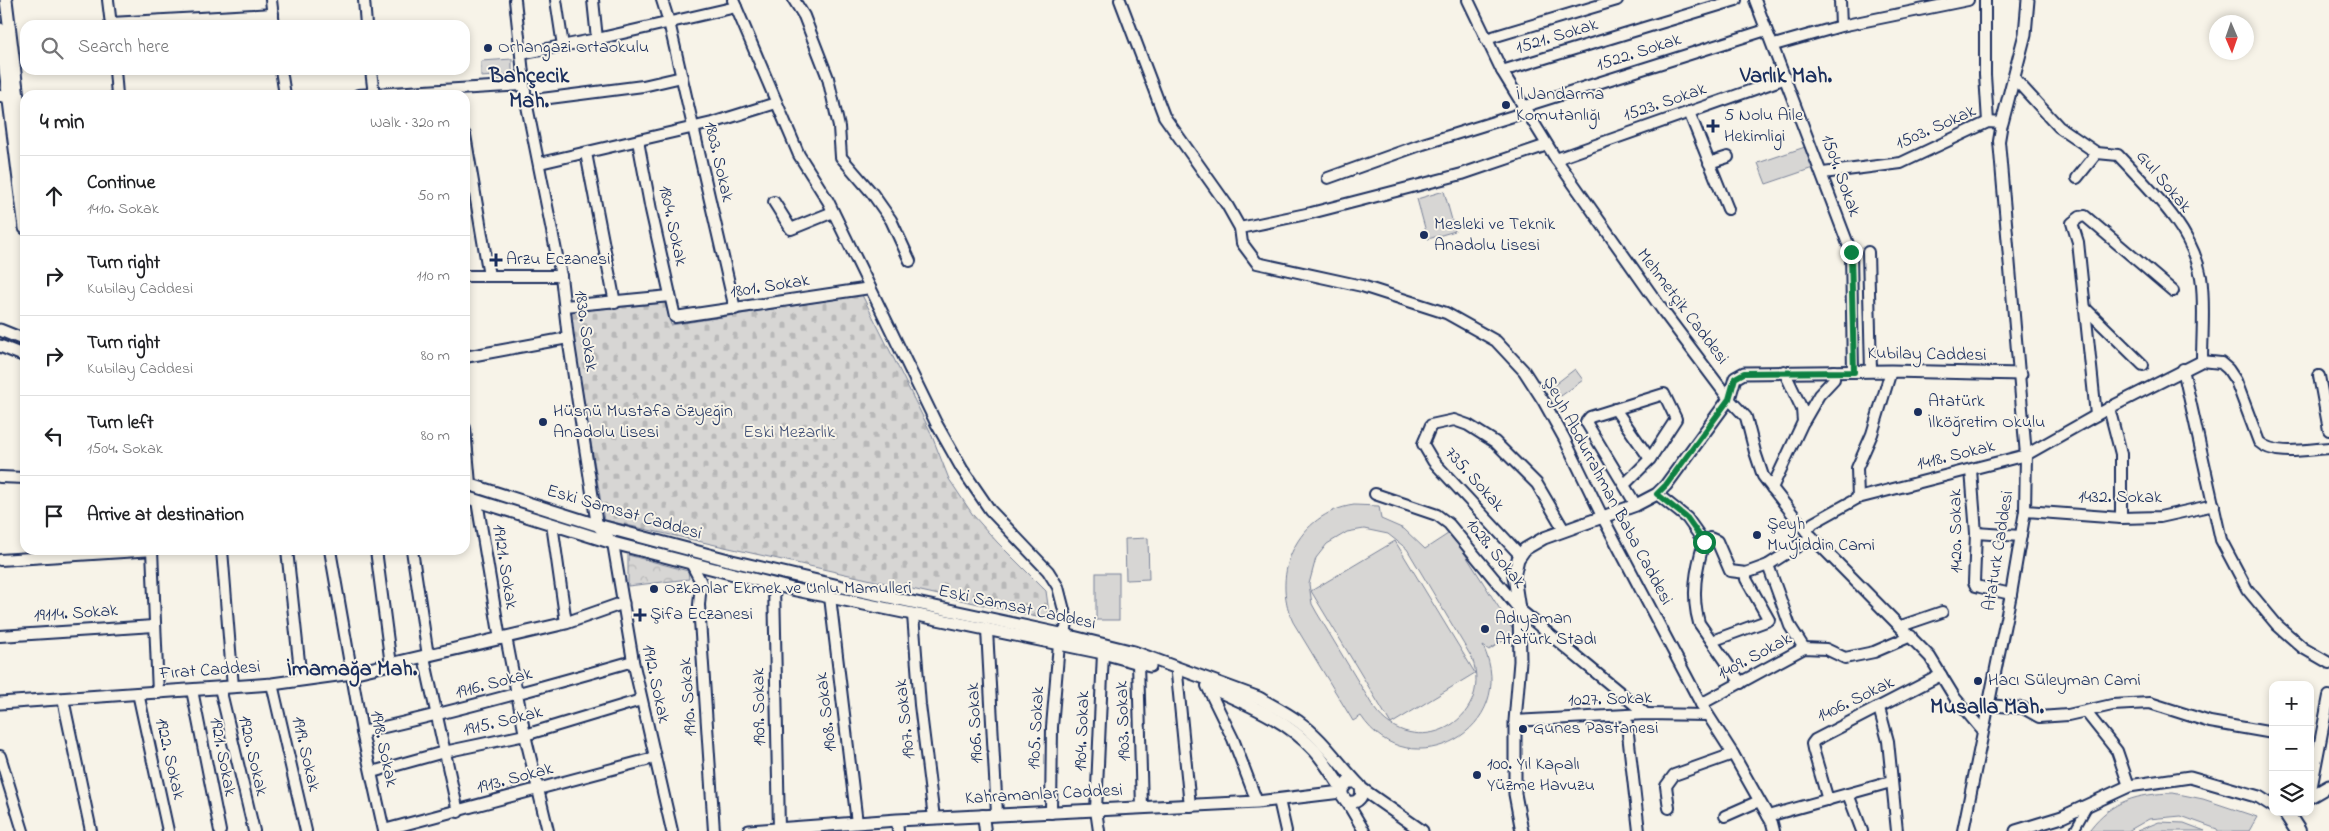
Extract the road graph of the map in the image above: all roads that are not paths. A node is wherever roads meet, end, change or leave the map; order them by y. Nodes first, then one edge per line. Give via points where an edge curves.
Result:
1 (6, 0) edge
2 (108, 0) edge
3 (271, 0) edge
4 (364, 0) edge
5 (515, 0) edge
6 (556, 0) edge
7 (593, 0) edge
8 (662, 0) edge
9 (794, 0) edge
10 (1120, 0) edge
11 (1468, 0) edge
12 (1617, 0) edge
13 (1736, 0) edge
14 (1755, 0) edge
15 (1840, 0) edge
16 (1968, 0) edge
17 (1985, 0) edge
18 (2028, 0) edge
19 (735, 4) edge
20 (273, 14) junction
21 (110, 20) edge
22 (176, 20) edge
23 (274, 20) edge
24 (366, 20) edge
25 (669, 22) junction
26 (1841, 26) junction
27 (0, 29) edge
28 (1766, 30) junction
29 (597, 39) junction
30 (1486, 39) junction
31 (1774, 45) junction
32 (563, 46) junction
33 (521, 54) junction
34 (1502, 71) junction
35 (115, 75) edge
36 (282, 75) edge
37 (372, 75) edge
38 (682, 77) junction
39 (1786, 78) junction
40 (2014, 78) junction
41 (523, 85) junction
42 (117, 90) edge
43 (283, 90) edge
44 (374, 90) edge
45 (470, 91) edge
46 (20, 95) edge
47 (3, 96) edge
48 (526, 101) junction
49 (20, 102) edge
50 (776, 103) junction
51 (1524, 109) junction
52 (1688, 112) junction
53 (1988, 122) junction
54 (2002, 123) junction
55 (693, 126) junction
56 (638, 141) junction
57 (1546, 145) junction
58 (586, 153) junction
59 (2097, 153) junction
60 (1728, 157) dead end
61 (1556, 159) junction
62 (540, 163) junction
63 (1709, 164) junction
64 (1823, 173) junction
65 (1328, 178) dead end
66 (2077, 178) dead end
67 (470, 192) edge
68 (20, 198) edge
69 (774, 202) dead end
70 (1728, 209) dead end
71 (833, 212) junction
72 (1240, 228) junction
73 (1868, 252) dead end
74 (910, 261) dead end
75 (470, 276) edge
76 (489, 276) junction
77 (561, 276) junction
78 (870, 288) junction
79 (2172, 291) dead end
80 (670, 296) junction
81 (615, 303) junction
82 (565, 306) junction
83 (2085, 308) junction
84 (735, 309) junction
85 (674, 317) joint
86 (0, 330) edge
87 (20, 338) edge
88 (568, 338) junction
89 (0, 346) edge
90 (20, 354) edge
91 (470, 356) edge
92 (2202, 361) junction
93 (2143, 365) dead end
94 (2183, 369) junction
95 (1891, 371) junction
96 (1784, 372) junction
97 (1834, 372) junction
98 (1854, 372) junction
99 (1871, 372) junction
100 (2021, 374) junction
101 (2319, 376) dead end
102 (1729, 399) junction
103 (2109, 408) junction
104 (1616, 409) junction
105 (2096, 415) junction
106 (1803, 422) junction
107 (2329, 430) edge
108 (2329, 448) edge
109 (2026, 455) junction
110 (1650, 459) junction
111 (1971, 470) junction
112 (0, 477) edge
113 (20, 478) edge
114 (470, 485) edge
115 (1624, 485) junction
116 (1772, 488) junction
117 (1375, 494) dead end
118 (1657, 494) junction
119 (1858, 498) junction
120 (470, 499) edge
121 (477, 501) junction
122 (2214, 504) junction
123 (1636, 505) junction
124 (2025, 511) junction
125 (1603, 518) junction
126 (2120, 518) junction
127 (552, 524) junction
128 (597, 525) junction
129 (1564, 530) junction
130 (1976, 533) junction
131 (1809, 534) junction
132 (2021, 536) junction
133 (1704, 542) junction
134 (613, 543) junction
135 (76, 555) edge
136 (152, 555) edge
137 (222, 555) edge
138 (288, 555) edge
139 (331, 555) edge
140 (377, 555) edge
141 (413, 555) edge
142 (1520, 555) junction
143 (0, 560) edge
144 (691, 563) junction
145 (1768, 565) junction
146 (1746, 573) junction
147 (774, 584) junction
148 (2011, 594) junction
149 (830, 597) junction
150 (623, 603) junction
151 (1519, 609) junction
152 (1942, 612) dead end
153 (913, 615) junction
154 (566, 623) junction
155 (154, 626) junction
156 (1902, 626) junction
157 (986, 630) junction
158 (0, 636) edge
159 (1911, 636) junction
160 (503, 638) junction
161 (1062, 639) junction
162 (1712, 641) junction
163 (1804, 648) junction
164 (1103, 653) junction
165 (426, 657) junction
166 (633, 661) junction
167 (1138, 662) junction
168 (2329, 663) edge
169 (391, 665) junction
170 (352, 673) junction
171 (1177, 674) junction
172 (1941, 674) junction
173 (301, 680) junction
174 (1741, 683) junction
175 (272, 684) junction
176 (1207, 686) junction
177 (233, 687) junction
178 (220, 688) junction
179 (192, 690) junction
180 (158, 693) junction
181 (138, 694) junction
182 (517, 695) junction
183 (2329, 696) edge
184 (63, 699) junction
185 (641, 700) junction
186 (0, 703) edge
187 (1701, 704) junction
188 (1988, 705) junction
189 (1879, 708) junction
190 (2086, 712) junction
191 (1646, 714) junction
192 (1708, 715) junction
193 (436, 716) junction
194 (1626, 716) junction
195 (1515, 721) junction
196 (1982, 730) junction
197 (362, 732) junction
198 (2269, 732) edge
199 (525, 735) junction
200 (2315, 740) edge
201 (444, 752) junction
202 (1733, 754) junction
203 (0, 756) edge
204 (654, 758) junction
205 (2312, 771) edge
206 (372, 772) junction
207 (1892, 782) junction
208 (1358, 786) junction
209 (2129, 786) junction
210 (2329, 786) edge
211 (539, 790) junction
212 (1343, 794) junction
213 (1848, 794) junction
214 (2314, 794) edge
215 (1279, 800) junction
216 (1828, 800) junction
217 (1759, 801) junction
218 (1256, 802) junction
219 (2269, 804) edge
220 (1190, 806) junction
221 (2088, 806) junction
222 (1142, 808) junction
223 (1669, 808) dead end
224 (1096, 810) junction
225 (458, 812) junction
226 (1051, 813) junction
227 (997, 814) junction
228 (983, 815) junction
229 (1725, 816) dead end
230 (1768, 816) junction
231 (2289, 816) edge
232 (934, 818) junction
233 (898, 825) edge
234 (851, 826) edge
235 (779, 828) junction
236 (799, 829) edge
237 (384, 830) edge
238 (23, 831) edge
239 (91, 831) edge
240 (168, 831) edge
241 (220, 831) edge
242 (254, 831) edge
243 (306, 831) edge
244 (548, 831) edge
245 (672, 831) edge
246 (714, 831) edge
247 (749, 831) edge
248 (985, 831) edge
249 (1099, 831) edge
250 (1286, 831) edge
251 (1364, 831) edge
252 (1422, 831) edge
253 (1522, 831) edge
254 (1638, 831) edge
255 (1774, 831) edge
256 (1862, 831) edge
257 (1897, 831) edge
258 (1963, 831) edge
259 (2016, 831) edge
260 (2074, 831) edge
261 (2298, 831) edge

1 - 46 street
2 - 21 street
3 - 20 street
4 - 24 street
5 - 33 street, 1830. Sokak
6 - 32 street
7 - 29 street
8 - 25 street, 1803. Sokak
9 - 74 street via 804,16 828,78 839,127 841,157 892,220
10 - 72 street, Şeyh Abdurrahman Baba Caddesi via 1164,116
11 - 30 street, Mehmetçik Caddesi
12 - 30 street
13 - 34 street, 1521. Sokak
14 - 28 street, 1504. Sokak
15 - 26 street
16 - 26 street
17 - 53 street
18 - 40 street via 2025,34
19 - 25 street
19 - 50 street, 1905. Sokak
20 - 22 street
20 - 23 street
25 - 29 street
25 - 38 street, 1803. Sokak
26 - 31 street
27 - 47 street
28 - 31 street, 1504. Sokak
28 - 51 street, 1522. Sokak
29 - 32 street
30 - 34 street, Mehmetçik Caddesi
31 - 39 street, 1504. Sokak
32 - 33 street
33 - 41 street, 1830. Sokak
34 - 51 street, Mehmetçik Caddesi
35 - 42 street
36 - 43 street
37 - 44 street
38 - 48 street via 643,86
38 - 55 street, 1803. Sokak
39 - 52 street, 1523. Sokak
39 - 64 street, 1504. Sokak
40 - 54 street
40 - 59 street, Gul Sokak via 2059,127
41 - 45 street
41 - 48 street, 1830. Sokak
47 - 49 street
47 - 68 street
48 - 62 street, 1830. Sokak
50 - 55 street
50 - 71 street, 1905. Sokak via 799,155
51 - 57 street, Mehmetçik Caddesi
51 - 65 street, 1522. Sokak
52 - 61 street, 1523. Sokak
52 - 63 street
53 - 54 street, 1503. Sokak
53 - 64 street, 1503. Sokak via 1901,163
54 - 100 street, Ataturk Caddesi via 2000,151
55 - 56 street
55 - 84 street, 1803. Sokak
56 - 58 street
56 - 80 street, 1804. Sokak
57 - 61 street, Mehmetçik Caddesi
57 - 72 street via 1462,174
58 - 62 street
58 - 81 street
59 - 66 street
59 - 92 street, Gul Sokak via 2118,154 2163,204 2187,238 2201,278
60 - 63 street
61 - 102 street, Mehmetçik Caddesi
62 - 77 street, 1830. Sokak
63 - 70 street
64 - 98 street, 1504. Sokak via 1851,252
67 - 76 street
69 - 71 street via 791,229
71 - 78 street, 1905. Sokak
72 - 125 street, Şeyh Abdurrahman Baba Caddesi via 1242,243 1258,263 1362,286 1404,299 1446,313 1496,341 1524,371 1544,402
73 - 99 street
75 - 76 street
76 - 77 street
77 - 82 street, 1830. Sokak
78 - 84 street, 1801. Sokak
78 - 161 street, 1905. Sokak via 962,469 990,510 1048,571 1058,587 1067,622
79 - 83 street via 2085,216 2075,219 2071,227 2078,242
80 - 81 street
80 - 85 street, 1804. Sokak
81 - 82 street
82 - 88 street, 1830. Sokak
83 - 93 street
83 - 105 street
84 - 85 street, 1801. Sokak
86 - 87 street
88 - 91 street
88 - 128 street, 1830. Sokak
89 - 90 street
92 - 94 street, 1418. Sokak
92 - 108 street, 1418. Sokak via 2220,363 2228,369 2236,381 2259,442 2265,448
94 - 103 street, 1418. Sokak
94 - 122 street
95 - 99 street, Kubilay Caddesi
95 - 100 street, Kubilay Caddesi
95 - 119 street via 1872,434 1857,468
96 - 97 street, Kubilay Caddesi
96 - 102 street, Kubilay Caddesi via 1744,373 1735,378
96 - 106 street via 1802,409
97 - 98 street, Kubilay Caddesi
97 - 106 street via 1834,380 1819,395
98 - 99 street, Kubilay Caddesi
100 - 109 street, Ataturk Caddesi
101 - 107 street
102 - 116 street, Mehmetçik Caddesi via 1746,417 1763,476
102 - 118 street, Kubilay Caddesi
103 - 105 street, 1418. Sokak
103 - 126 street via 2121,454
104 - 110 street
104 - 110 street via 1664,394 1676,419
104 - 115 street via 1590,416 1586,422
105 - 109 street, 1418. Sokak
106 - 116 street
109 - 111 street, 1418. Sokak
109 - 124 street, Ataturk Caddesi
110 - 115 street
111 - 119 street, 1418. Sokak
111 - 130 street, 1420. Sokak
112 - 113 street
114 - 128 street, Eski Samsat Caddesi
115 - 123 street
116 - 131 street, Mehmetçik Caddesi
117 - 151 street, 1028. Sokak via 1437,515 1450,524
118 - 123 street, Kubilay Caddesi
118 - 133 street via 1687,518
119 - 131 street, 1418. Sokak via 1813,523
120 - 121 street, Eski Samsat Caddesi
121 - 127 street, Eski Samsat Caddesi
121 - 160 street, 19121. Sokak
122 - 126 street, 1432. Sokak via 2160,517
122 - 168 street via 2221,540 2247,589 2276,625 2303,648
123 - 125 street, Kubilay Caddesi
124 - 126 street, 1432. Sokak
124 - 132 street, Ataturk Caddesi
125 - 129 street, Kubilay Caddesi
125 - 187 street, Şeyh Abdurrahman Baba Caddesi
127 - 134 street, Eski Samsat Caddesi
127 - 154 street
128 - 134 street
128 - 161 street, Eski Samsat Caddesi via 732,561
129 - 142 street, Kubilay Caddesi via 1536,542
129 - 142 street, 735. Sokak via 1537,484 1495,442 1468,424 1454,420 1430,425 1423,444 1433,461
130 - 132 street
130 - 148 street, 1420. Sokak via 1973,578 1976,586
131 - 145 street, 1418. Sokak
131 - 156 street, Mehmetçik Caddesi
132 - 148 street, Ataturk Caddesi
133 - 146 street via 1710,538 1717,541 1730,571
133 - 162 street via 1695,571 1696,612 1699,623
134 - 144 street, Eski Samsat Caddesi
134 - 150 street, 1912. Sokak
135 - 143 street
136 - 155 street
137 - 177 street
138 - 173 street
139 - 170 street, 1918. Sokak
140 - 169 street
141 - 165 street
142 - 151 street via 1514,572
144 - 147 street, Eski Samsat Caddesi
144 - 246 street, 1910. Sokak via 701,582 699,605
145 - 146 street, 1418. Sokak
145 - 163 street via 1790,626
146 - 162 street via 1746,579 1769,620
147 - 149 street, Eski Samsat Caddesi
147 - 235 street, 1909. Sokak
148 - 188 street, Ataturk Caddesi
149 - 153 street, Eski Samsat Caddesi
149 - 234 street, 1908. Sokak
150 - 154 street, Fırat Caddesi
150 - 166 street, 1912. Sokak
151 - 191 street, 1028. Sokak
151 - 195 street via 1520,661
152 - 156 street
153 - 157 street, Eski Samsat Caddesi
153 - 232 street, 1907. Sokak
154 - 160 street, Fırat Caddesi
155 - 158 street, 19114. Sokak
155 - 180 street
156 - 159 street, Mehmetçik Caddesi
157 - 161 street, Eski Samsat Caddesi
157 - 227 street, 1906. Sokak
159 - 163 street, 1409. Sokak via 1874,652 1845,658 1826,649
159 - 172 street, Mehmetçik Caddesi
160 - 165 street, Fırat Caddesi
160 - 182 street, 19121. Sokak
161 - 164 street, Eski Samsat Caddesi
161 - 208 street, Eski Samsat Caddesi via 1134,652 1260,698 1300,723
161 - 226 street, 1905. Sokak via 1052,728
162 - 174 street
163 - 174 street, 1409. Sokak
164 - 167 street, Eski Samsat Caddesi
164 - 224 street, 1904. Sokak
165 - 169 street, Fırat Caddesi
165 - 193 street
166 - 182 street, 1916. Sokak
166 - 185 street, 1912. Sokak
167 - 171 street, Eski Samsat Caddesi
167 - 222 street, 1903. Sokak
169 - 170 street, Fırat Caddesi
170 - 173 street, Fırat Caddesi
170 - 197 street, 1918. Sokak
171 - 176 street, Eski Samsat Caddesi
171 - 220 street
172 - 189 street, 1406. Sokak
172 - 196 street, Mehmetçik Caddesi via 1960,706
173 - 175 street, Fırat Caddesi
174 - 187 street, 1409. Sokak
175 - 177 street, Fırat Caddesi
175 - 243 street, 1919. Sokak
176 - 212 street, Eski Samsat Caddesi via 1256,708 1294,731 1314,750
176 - 218 street via 1233,739
177 - 178 street, Fırat Caddesi
178 - 179 street, Fırat Caddesi
178 - 242 street, 1920. Sokak
179 - 180 street, Fırat Caddesi
179 - 241 street, 1921. Sokak
180 - 181 street, Fırat Caddesi
181 - 184 street, Fırat Caddesi
181 - 240 street, 1922. Sokak
182 - 193 street, 1916. Sokak
182 - 199 street, 19121. Sokak
183 - 200 street
184 - 186 street, Fırat Caddesi
184 - 239 street
185 - 199 street, 1915. Sokak
185 - 204 street, 1912. Sokak
187 - 192 street, Şeyh Abdurrahman Baba Caddesi
188 - 190 street via 2023,708 2039,717
188 - 196 street, Ataturk Caddesi
189 - 207 street via 1888,741
189 - 216 street, 1406. Sokak via 1821,735 1812,744
190 - 198 street via 2112,705 2150,703 2210,722
190 - 209 street via 2118,751
191 - 192 street, 1027. Sokak
191 - 194 street, 1027. Sokak
192 - 202 street, Şeyh Abdurrahman Baba Caddesi
193 - 197 street, 1916. Sokak
193 - 201 street
194 - 195 street, 1027. Sokak
194 - 254 street
195 - 253 street via 1515,794
196 - 258 street, Ataturk Caddesi
197 - 206 street, 1918. Sokak
199 - 201 street, 1915. Sokak
199 - 211 street, 19121. Sokak
200 - 205 street
201 - 206 street, 1915. Sokak
201 - 225 street
202 - 217 street, Şeyh Abdurrahman Baba Caddesi
202 - 223 street via 1674,775 1666,786
203 - 238 street
204 - 211 street, 1913. Sokak
204 - 245 street, 1912. Sokak
206 - 237 street, 1918. Sokak
207 - 213 street
207 - 257 street
208 - 212 street via 1348,782
208 - 212 street via 1360,799 1354,802
208 - 252 street, Eski Samsat Caddesi
209 - 219 street via 2190,777
209 - 221 street
210 - 214 street
211 - 225 street, 1913. Sokak
211 - 244 street, 19121. Sokak
212 - 215 street, Kahramanlar Caddesi
212 - 251 street
213 - 216 street
213 - 256 street
215 - 218 street, Kahramanlar Caddesi
215 - 250 street
216 - 230 street
217 - 229 street
217 - 230 street, Şeyh Abdurrahman Baba Caddesi
218 - 220 street, Kahramanlar Caddesi
220 - 222 street, Kahramanlar Caddesi
221 - 259 street
221 - 260 street
222 - 224 street, Kahramanlar Caddesi
224 - 226 street, Kahramanlar Caddesi
224 - 249 street, 1904. Sokak
225 - 237 street, 1913. Sokak
226 - 227 street, Kahramanlar Caddesi
227 - 228 street, Kahramanlar Caddesi
228 - 232 street, Kahramanlar Caddesi
228 - 248 street
230 - 255 street, Şeyh Abdurrahman Baba Caddesi
231 - 261 main road
232 - 233 street, Kahramanlar Caddesi
233 - 234 street, Kahramanlar Caddesi
234 - 236 street, Kahramanlar Caddesi
235 - 236 street, Kahramanlar Caddesi
235 - 247 street, Kahramanlar Caddesi

